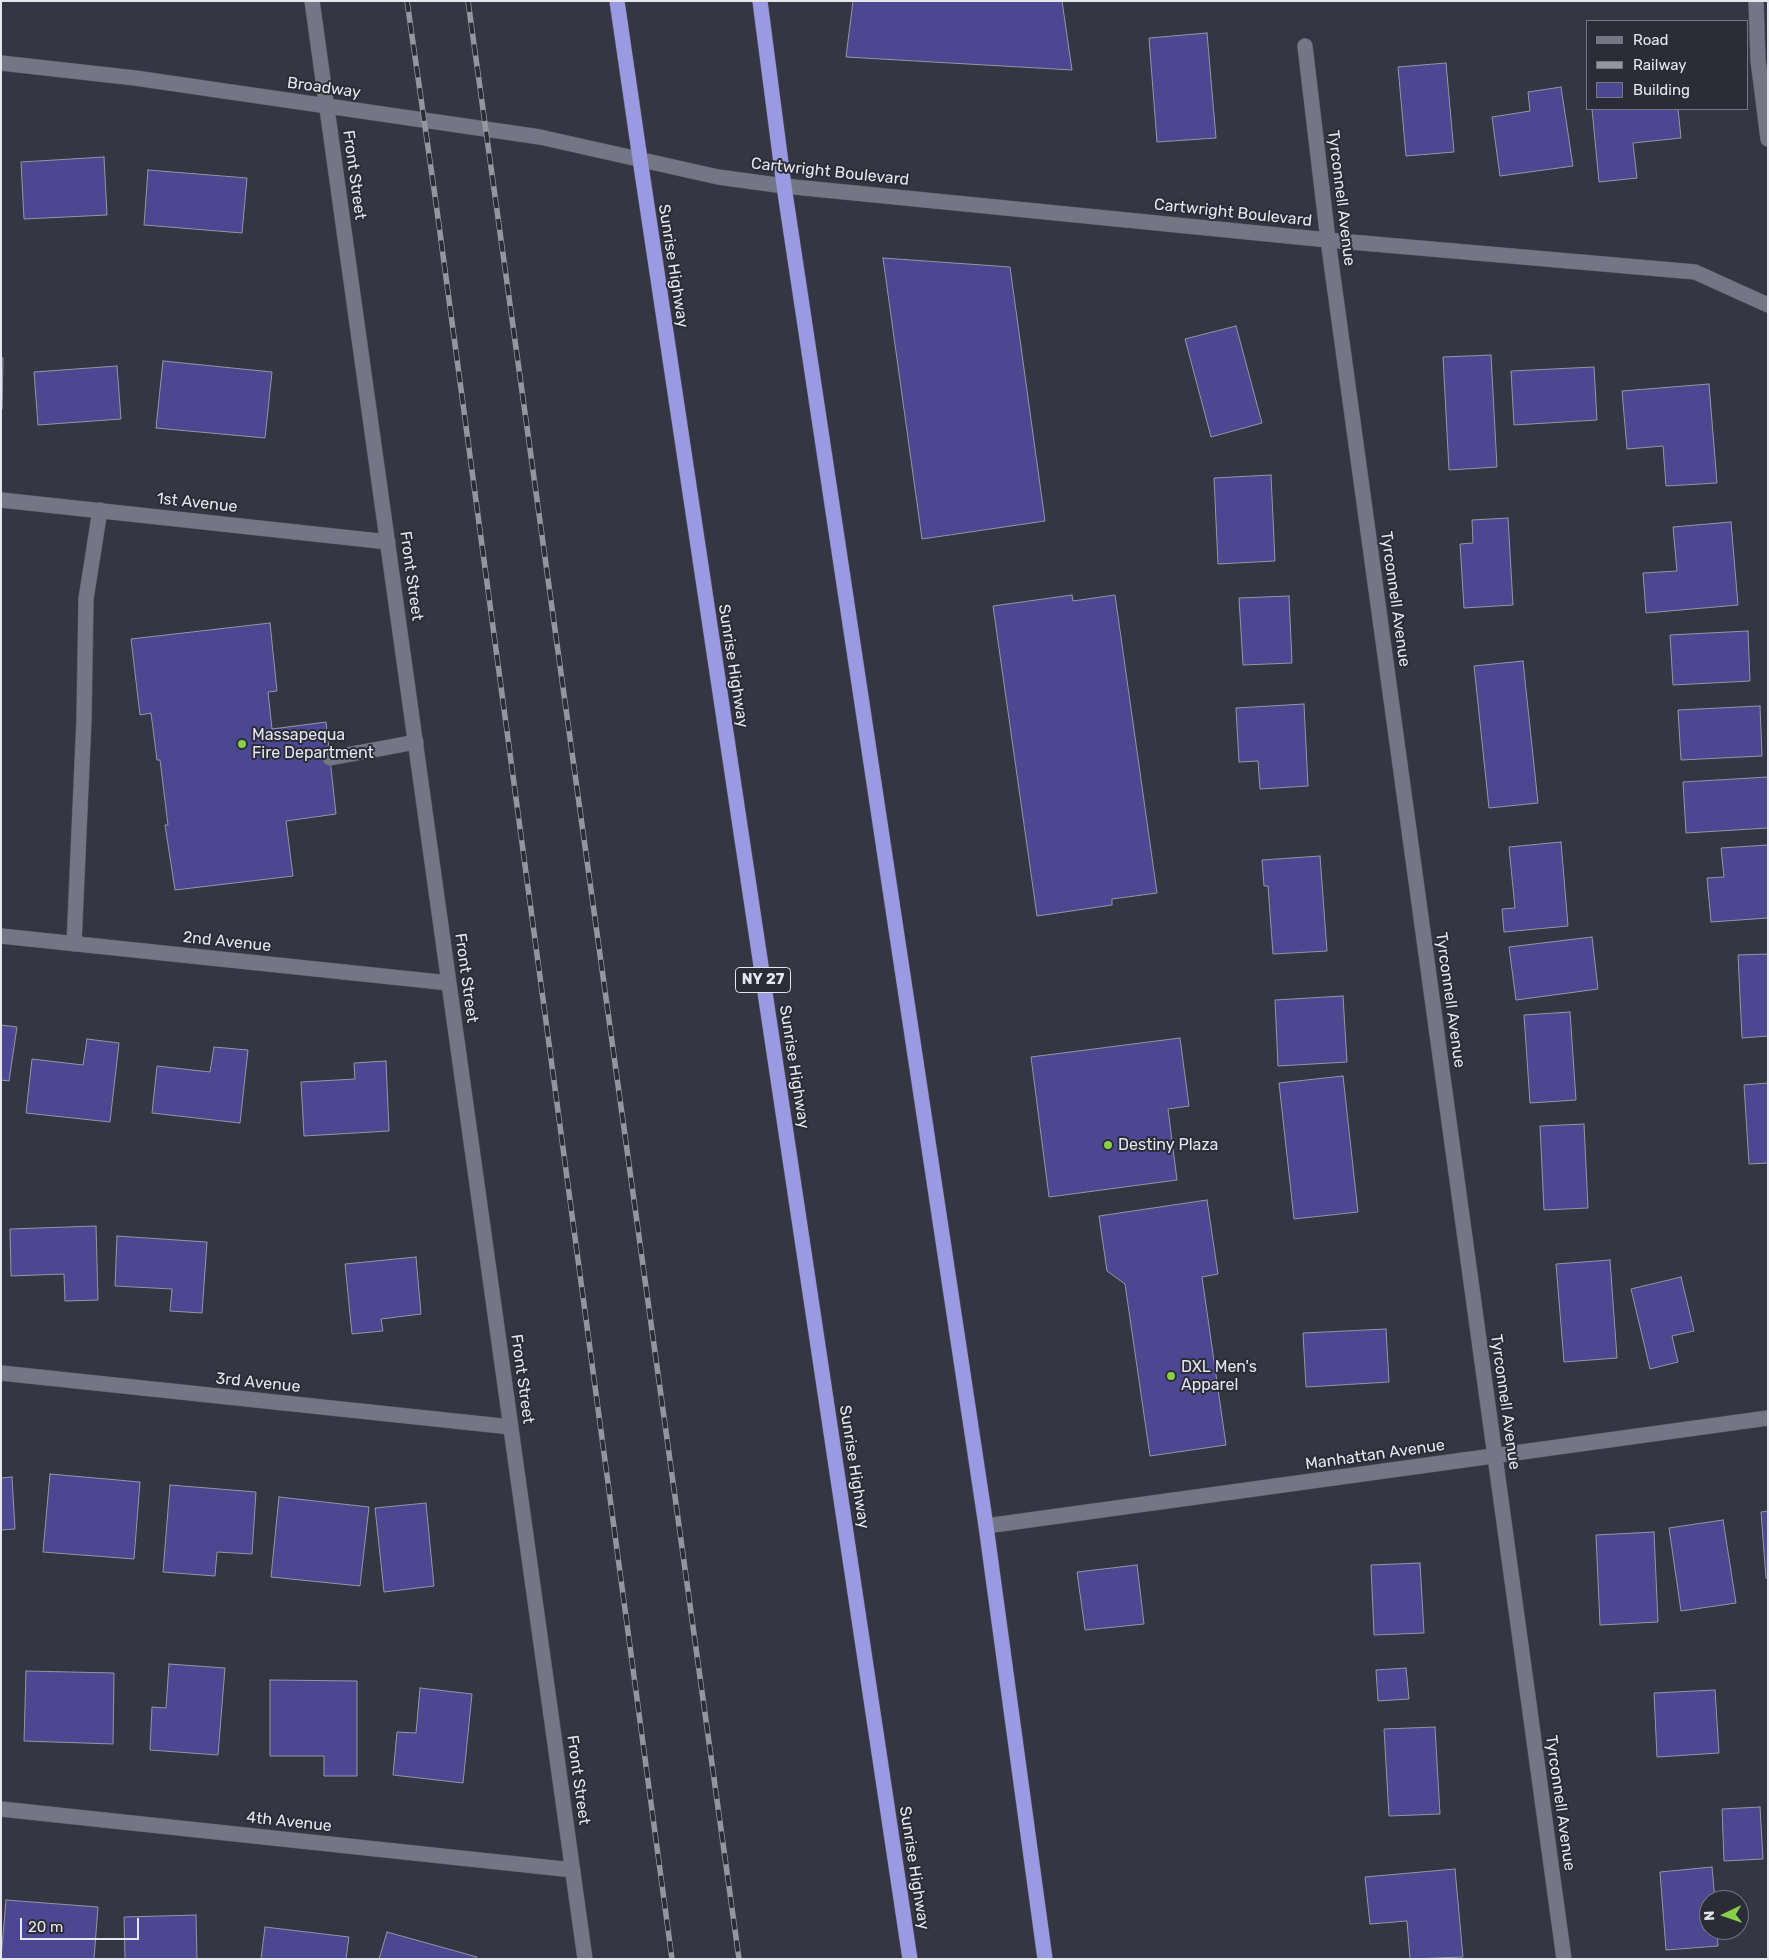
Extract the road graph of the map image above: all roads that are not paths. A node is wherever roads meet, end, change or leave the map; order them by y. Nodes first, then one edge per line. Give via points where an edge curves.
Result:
1 (312, 1) edge
2 (618, 1) edge
3 (760, 1) edge
4 (1756, 1) edge
5 (1305, 46) dead end
6 (1, 63) edge
7 (327, 106) junction
8 (1768, 139) edge
9 (640, 159) junction
10 (718, 177) joint
11 (784, 186) junction
12 (1328, 240) junction
13 (1768, 305) edge
14 (1, 500) edge
15 (100, 510) junction
16 (388, 542) junction
17 (416, 742) junction
18 (330, 758) dead end
19 (1, 936) edge
20 (74, 944) junction
21 (449, 983) junction
22 (1, 1373) edge
23 (1768, 1418) edge
24 (511, 1427) junction
25 (1494, 1456) junction
26 (986, 1526) junction
27 (1, 1809) edge
28 (573, 1870) junction
29 (585, 1959) edge
30 (910, 1959) edge
31 (1045, 1959) edge
32 (1564, 1959) edge

1 - 7 street, Front Street
2 - 9 highway, Sunrise Highway / NY 27
3 - 11 highway
4 - 8 street via 1758,60
5 - 12 street, Tyrconnell Avenue
6 - 7 street, Broadway via 134,78
7 - 9 street, Broadway via 540,137
7 - 16 street, Front Street
9 - 10 street, Broadway
9 - 30 highway, Sunrise Highway / NY 27
10 - 11 street, Cartwright Boulevard
11 - 12 street, Cartwright Boulevard
11 - 26 highway
12 - 13 street, Cartwright Boulevard via 1695,272
12 - 25 street, Tyrconnell Avenue
14 - 15 street, 1st Avenue
15 - 16 street, 1st Avenue
15 - 20 street via 86,599
16 - 17 street, Front Street
17 - 18 street
17 - 21 street, Front Street
19 - 20 street, 2nd Avenue
20 - 21 street, 2nd Avenue
21 - 24 street, Front Street
22 - 24 street, 3rd Avenue
23 - 25 street, Manhattan Avenue
24 - 28 street, Front Street
25 - 26 street, Manhattan Avenue
25 - 32 street, Tyrconnell Avenue
26 - 31 highway
27 - 28 street, 4th Avenue
28 - 29 street, Front Street

